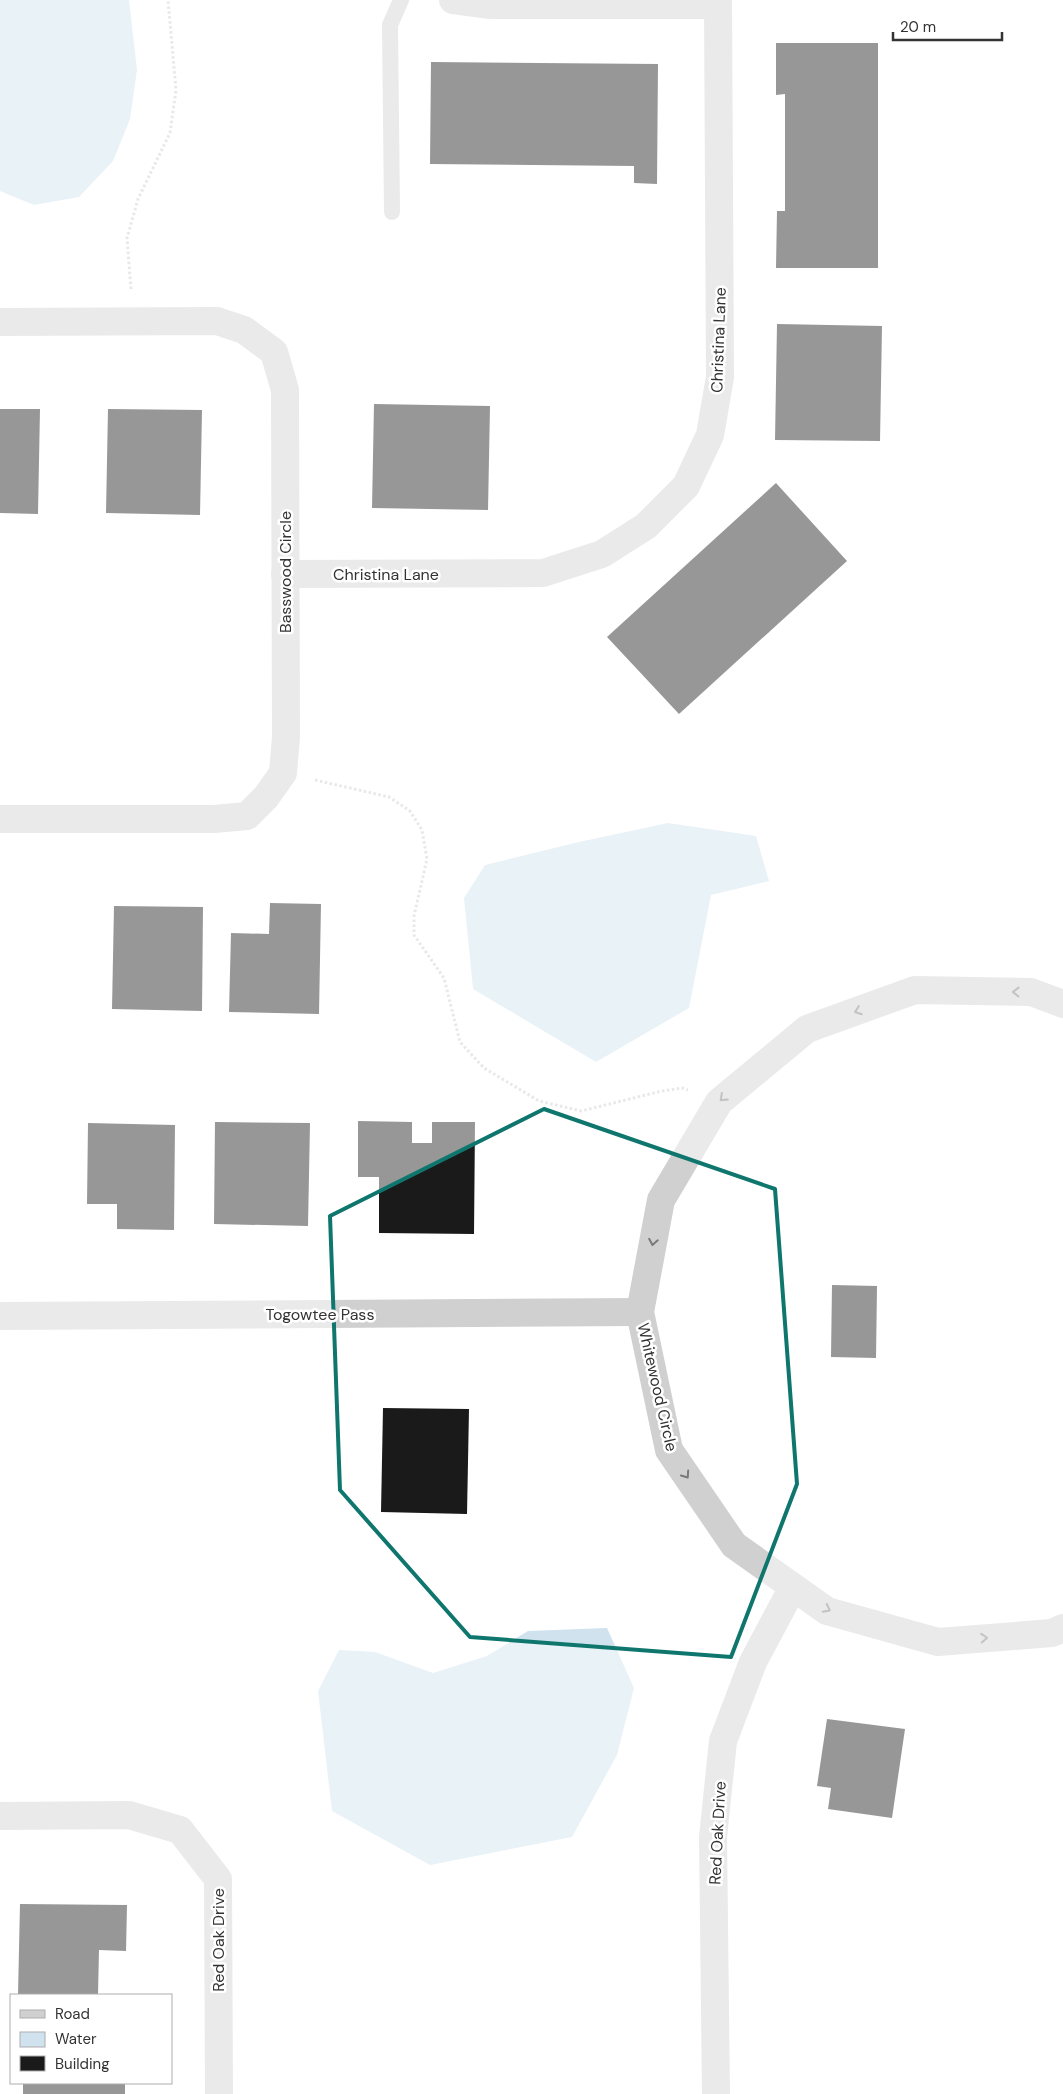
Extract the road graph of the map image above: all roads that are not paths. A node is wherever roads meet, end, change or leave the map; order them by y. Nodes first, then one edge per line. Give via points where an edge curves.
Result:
1 (401, 0) edge
2 (453, 0) edge
3 (718, 3) edge
4 (392, 212) dead end
5 (0, 322) edge
6 (285, 574) junction
7 (0, 819) edge
8 (1063, 1004) edge
9 (640, 1312) junction
10 (0, 1316) edge
11 (794, 1587) junction
12 (1063, 1628) edge
13 (0, 1816) edge
14 (219, 2094) edge
15 (716, 2094) edge

1 - 4 lane via 390,24
2 - 3 street via 491,5
3 - 6 street, Christina Lane via 720,378 710,435 686,486 646,526 602,554 543,572
5 - 6 street, Basswood Circle via 217,322 244,330 274,352 285,390
6 - 7 street, Basswood Circle via 286,737 283,773 247,816 214,820
8 -> 9 street, Whitewood Circle via 1031,992 915,990 807,1029 719,1102 661,1200
9 - 10 street, Togowtee Pass
9 -> 11 street, Whitewood Circle via 669,1450 734,1545
11 -> 12 street, Whitewood Circle via 827,1611 938,1642 1052,1633
11 - 15 street, Red Oak Drive via 754,1662 723,1741 714,1837
13 - 14 street, Red Oak Drive via 129,1815 180,1830 218,1879

